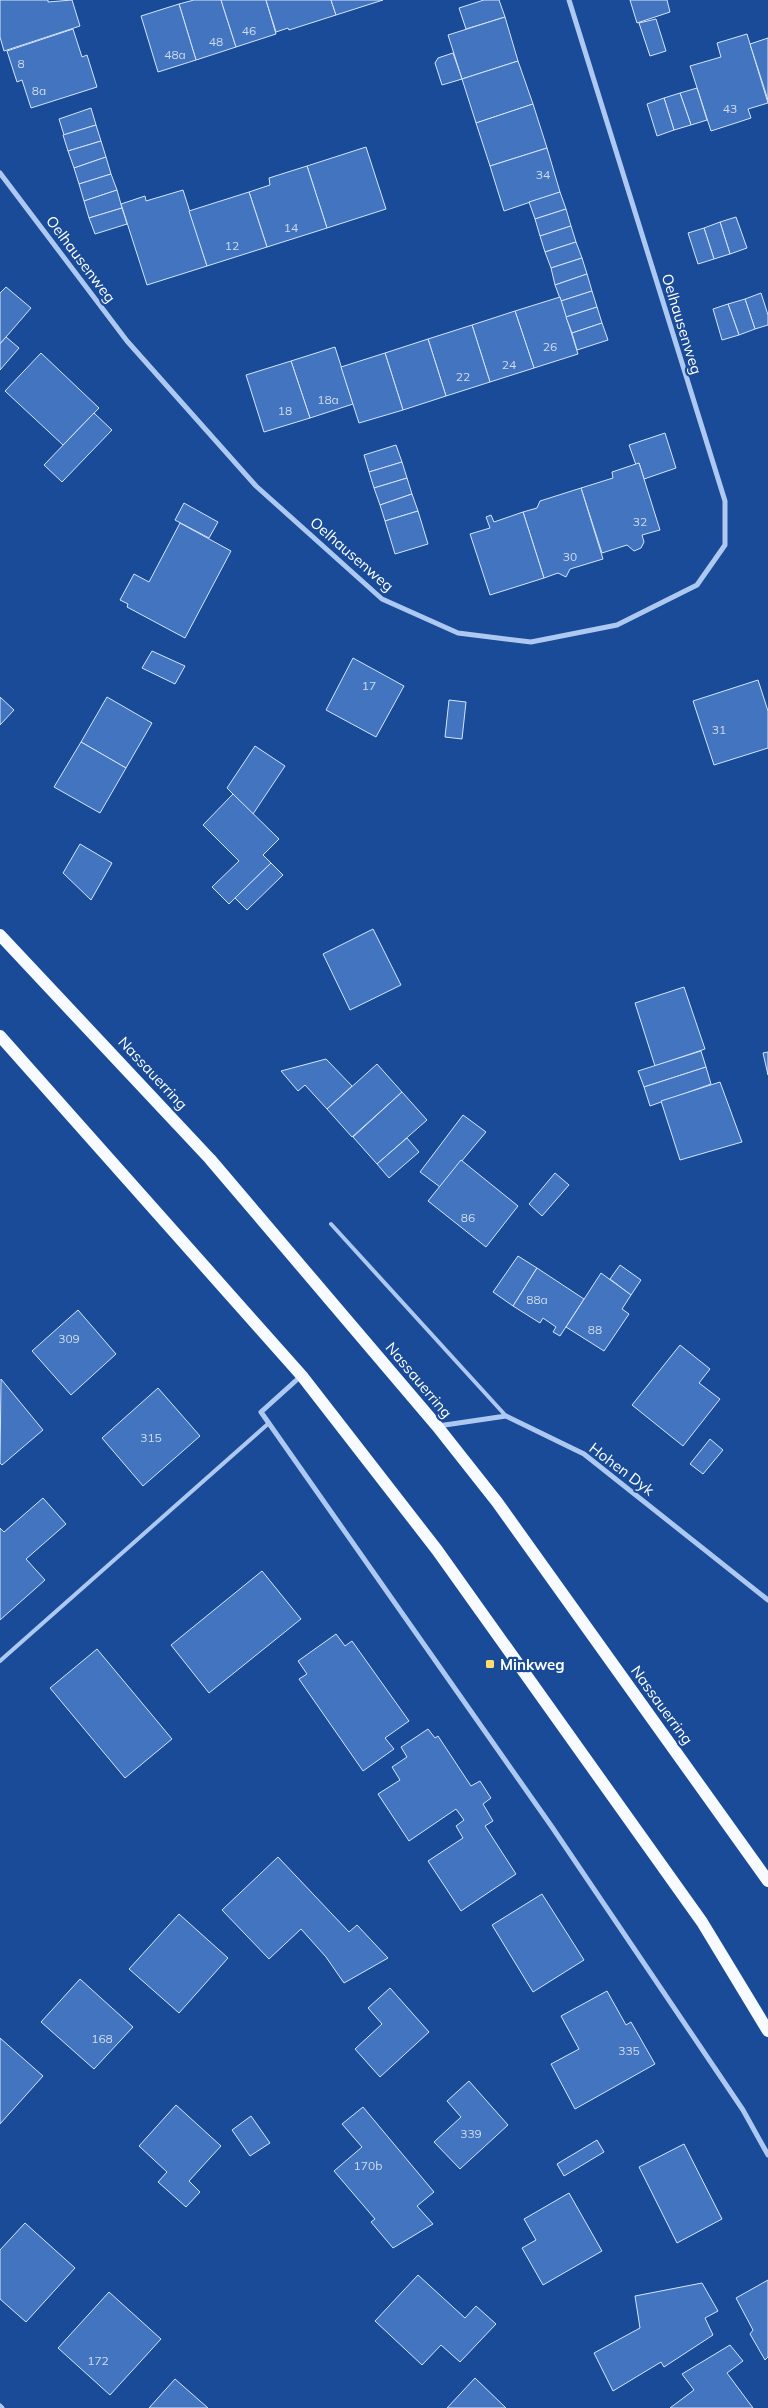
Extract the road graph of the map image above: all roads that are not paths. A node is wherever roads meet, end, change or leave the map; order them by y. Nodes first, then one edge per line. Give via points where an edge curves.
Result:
1 (569, 0) edge
2 (0, 172) edge
3 (0, 935) edge
4 (0, 1036) edge
5 (331, 1224) dead end
6 (302, 1376) junction
7 (506, 1416) junction
8 (268, 1423) junction
9 (437, 1426) junction
10 (768, 1600) edge
11 (0, 1661) edge
12 (768, 1881) edge
13 (768, 2031) edge
14 (768, 2155) edge

1 - 2 street, Oelhausenweg via 725,501 725,545 697,585 617,625 531,642 458,633 382,599 256,486 127,341
3 - 9 main road, Nassauerring via 210,1159
4 - 6 main road
5 - 7 lane
6 - 8 street via 261,1412
6 - 13 main road via 437,1550 674,1882
7 - 9 street
7 - 10 street, Hohen Dyk via 584,1454
8 - 11 lane
8 - 14 street via 552,1827 743,2110
9 - 12 main road, Nassauerring via 497,1502

